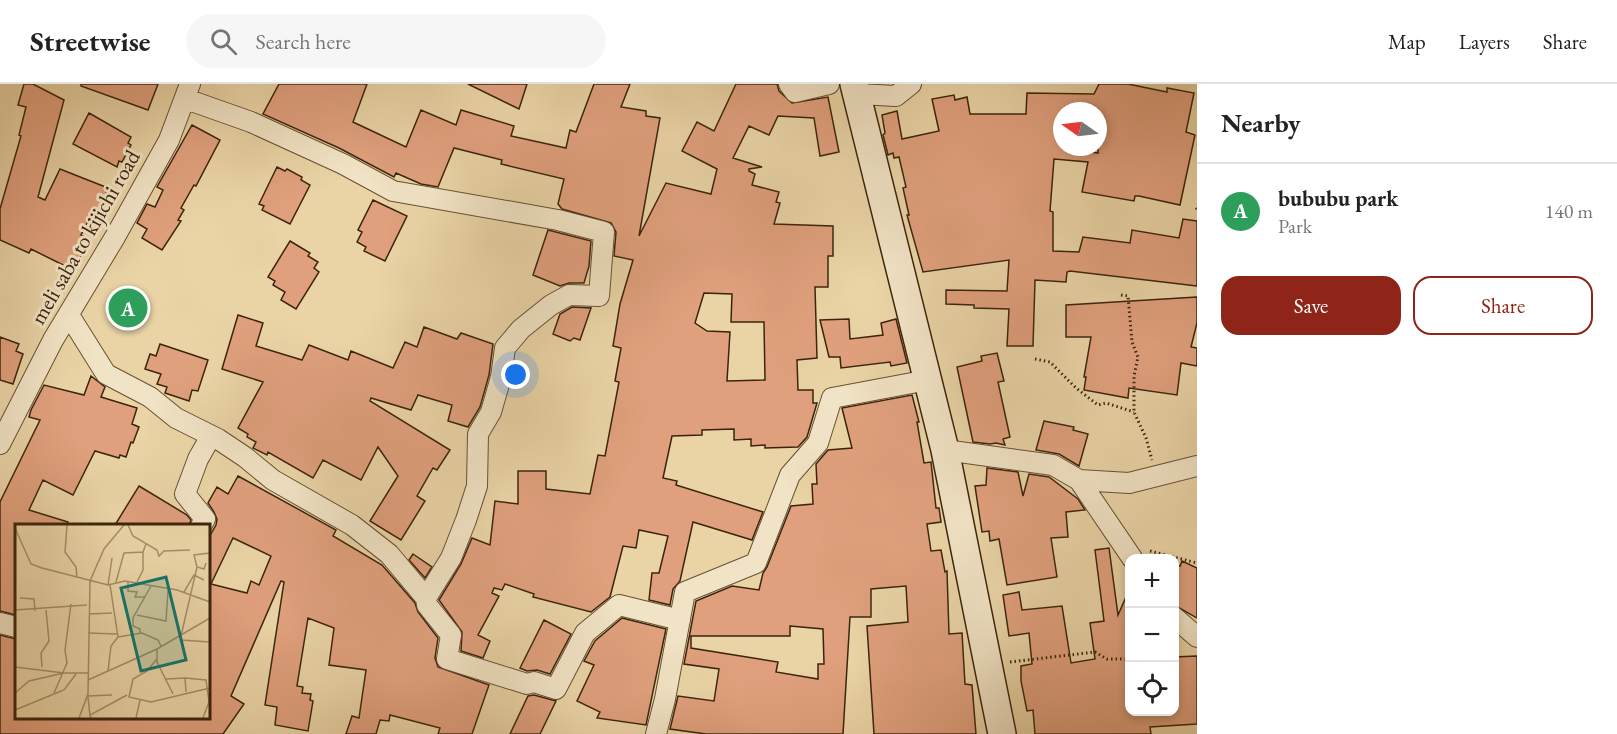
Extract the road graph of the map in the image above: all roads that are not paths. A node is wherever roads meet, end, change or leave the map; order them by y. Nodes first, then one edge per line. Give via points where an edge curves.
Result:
1 (789, 84) edge
2 (829, 84) edge
3 (911, 84) edge
4 (856, 89) edge
5 (188, 92) edge
6 (69, 315) junction
7 (928, 380) junction
8 (211, 436) junction
9 (0, 444) edge
10 (945, 450) junction
11 (1197, 466) edge
12 (1079, 480) junction
13 (202, 524) edge
14 (1127, 551) edge
15 (426, 598) junction
16 (680, 620) junction
17 (1179, 622) edge
18 (0, 623) edge
19 (15, 627) edge
20 (1197, 638) edge
21 (656, 734) edge
22 (1002, 734) edge

1 - 2 street via 795,92
3 - 4 street via 896,96
4 - 7 street
5 - 6 street, meli saba to kijichi road via 169,140
5 - 15 street via 393,191 558,220 604,232 598,296 569,295 551,304 505,348 491,412 478,434 477,486 451,558
6 - 8 street via 106,374
6 - 9 street, meli saba to kijichi road via 52,340
7 - 10 street
7 - 16 street via 832,398 818,444 790,475 756,563 685,592
8 - 13 street via 185,494 205,519
8 - 15 street via 273,480 351,525 389,554
10 - 12 street via 1053,465
10 - 22 street
11 - 12 street via 1130,483
12 - 14 street
15 - 16 street via 427,605 451,635 447,659 556,690 585,633 618,605
16 - 21 street
17 - 20 street
18 - 19 street

